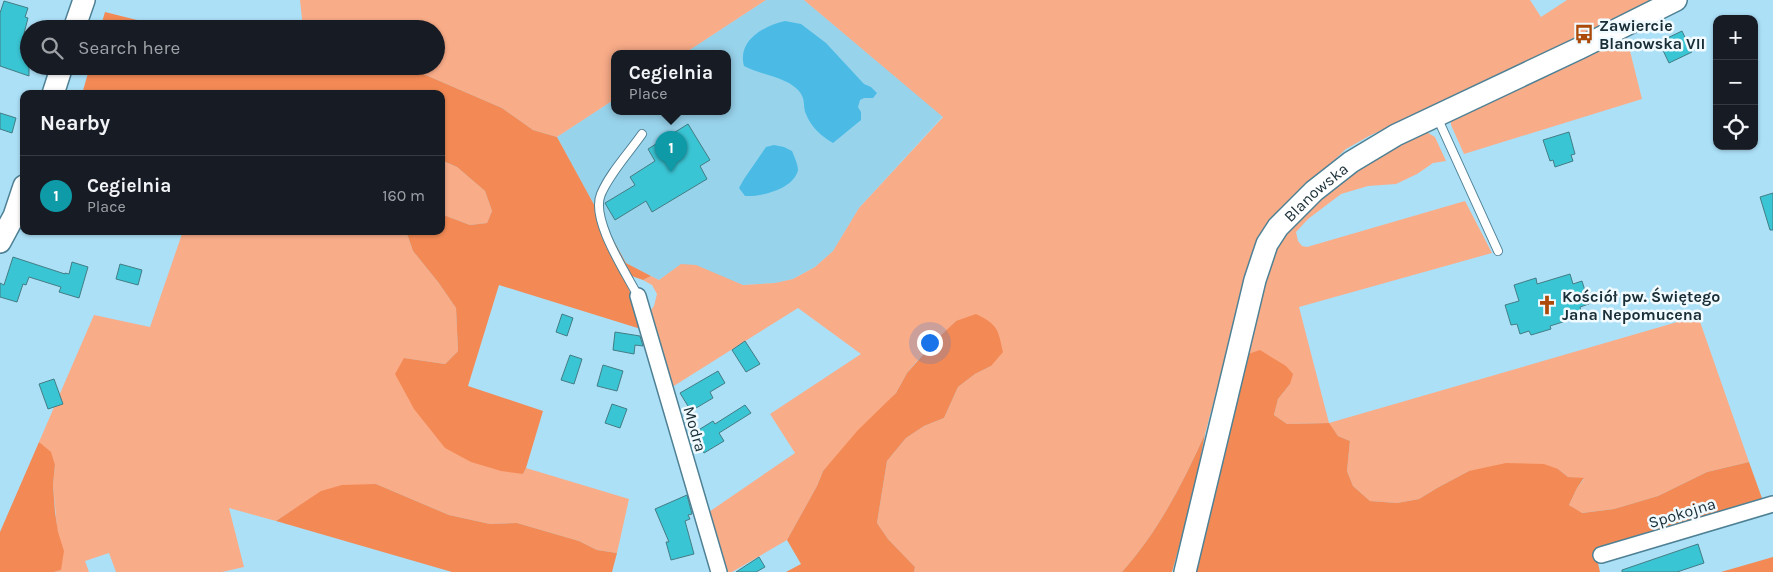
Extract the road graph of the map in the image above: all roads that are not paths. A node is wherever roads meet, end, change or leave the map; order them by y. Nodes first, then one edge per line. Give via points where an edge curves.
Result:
1 (84, 0) edge
2 (1676, 0) edge
3 (77, 20) edge
4 (59, 75) edge
5 (55, 90) edge
6 (1436, 115) junction
7 (642, 134) dead end
8 (20, 198) edge
9 (0, 242) edge
10 (1498, 251) dead end
11 (638, 296) joint
12 (1773, 504) edge
13 (1601, 555) dead end
14 (719, 572) edge
15 (1185, 572) edge

1 - 3 street
2 - 6 street, Blanowska
4 - 5 street
6 - 10 lane
6 - 15 street, Blanowska via 1396,134 1351,162 1289,214 1267,244 1254,280
7 - 11 lane via 600,195 598,206 605,232
8 - 9 street
11 - 14 street, Modra
12 - 13 street, Spokojna

